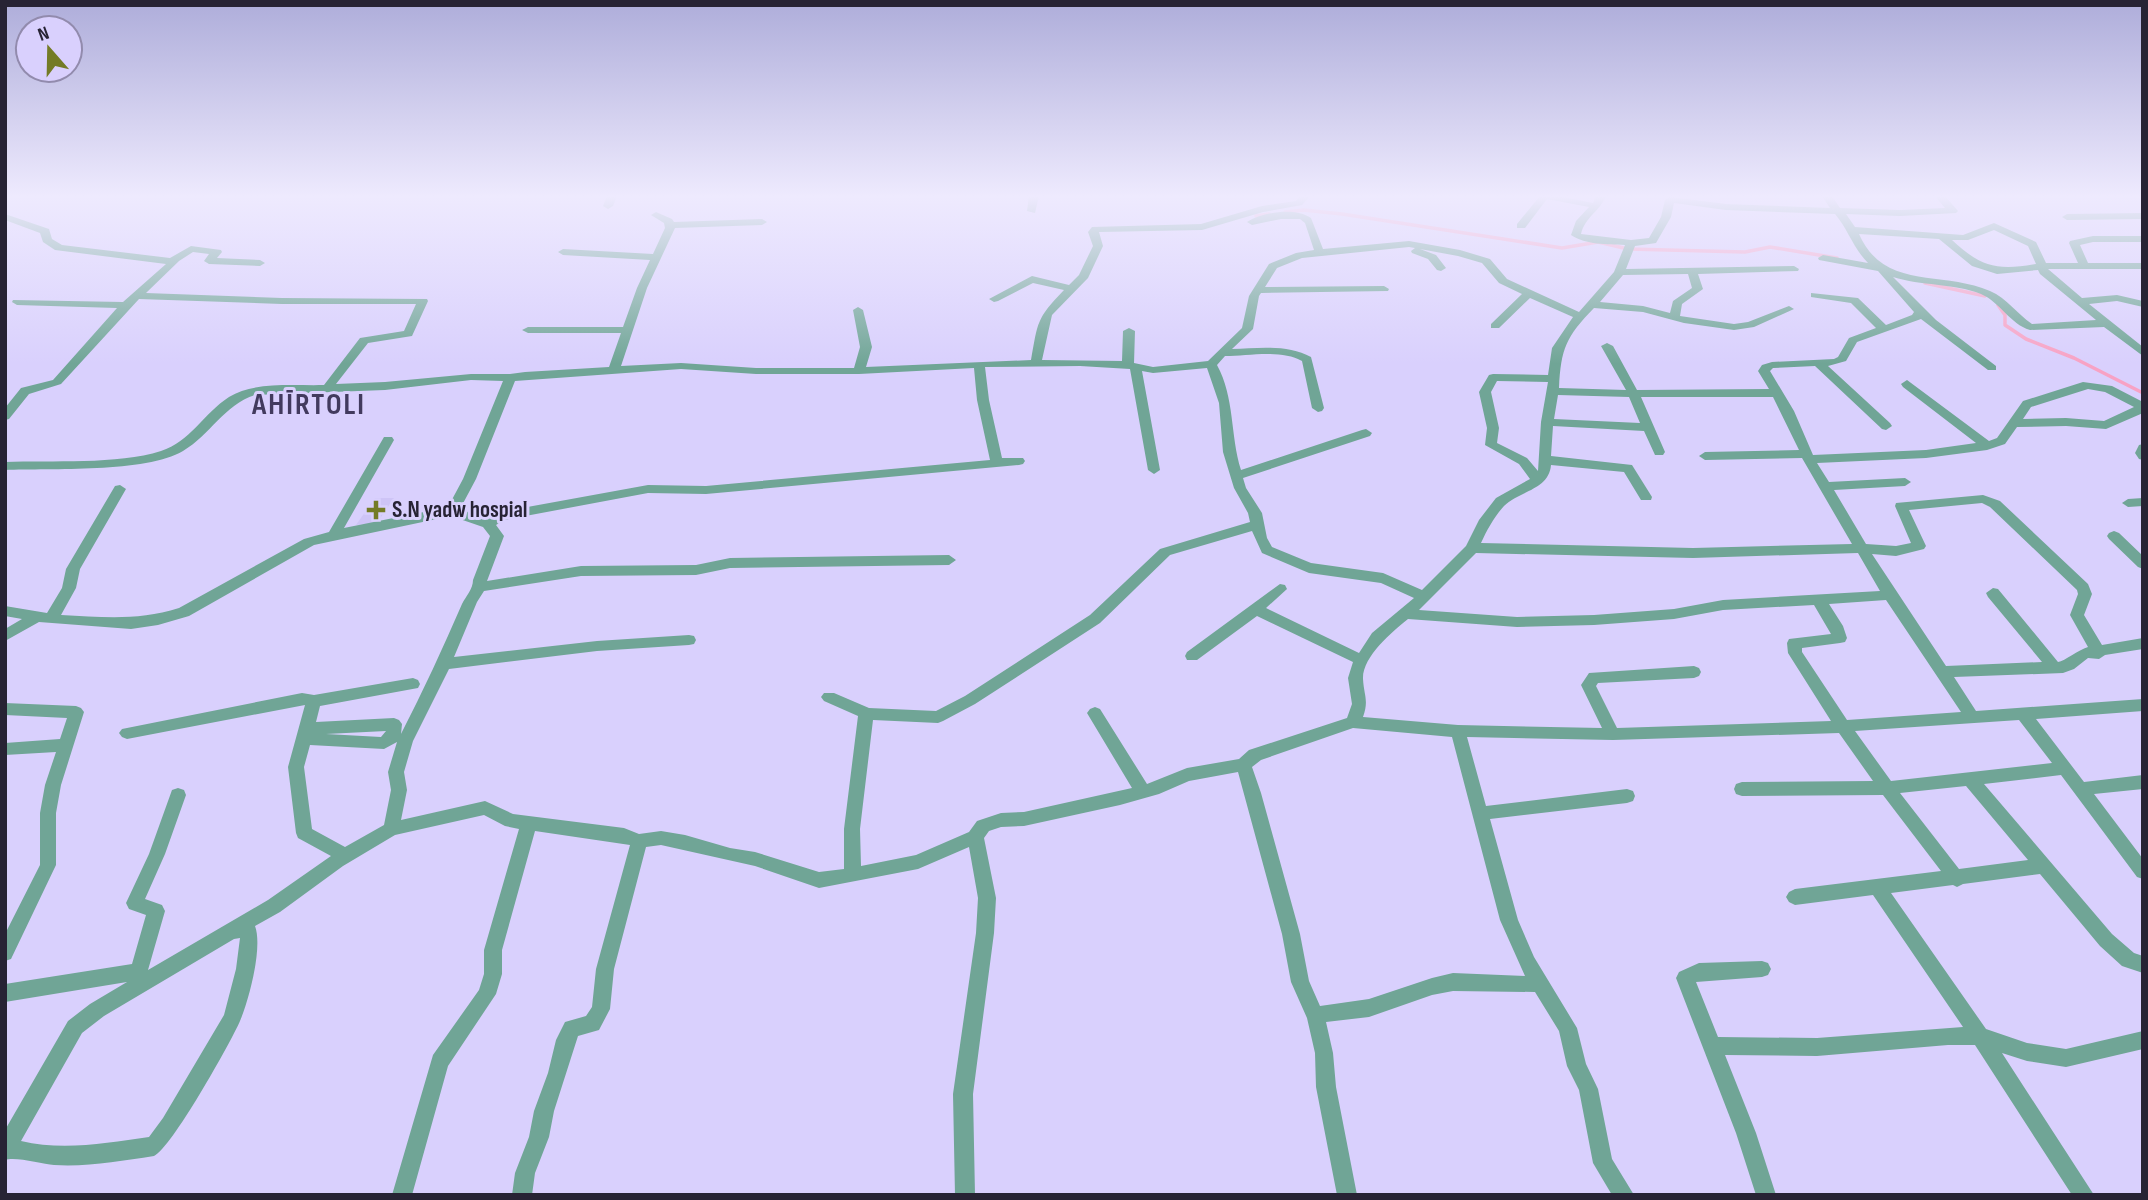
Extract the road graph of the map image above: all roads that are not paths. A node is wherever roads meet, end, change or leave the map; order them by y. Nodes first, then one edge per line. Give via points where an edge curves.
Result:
1 (97, 252) edge
2 (186, 252) edge
3 (217, 252) edge
4 (563, 252) dead end
5 (658, 252) edge
6 (1096, 252) edge
7 (1331, 252) edge
8 (1415, 252) edge
9 (1452, 252) edge
10 (1629, 252) edge
11 (1863, 252) edge
12 (1959, 252) edge
13 (2037, 252) edge
14 (2078, 252) edge
15 (1321, 253) joint
16 (656, 257) junction
17 (1823, 258) dead end
18 (174, 260) junction
19 (260, 263) dead end
20 (2042, 266) junction
21 (2143, 266) edge
22 (2085, 267) junction
23 (1441, 268) dead end
24 (1881, 268) junction
25 (1794, 269) dead end
26 (1692, 271) junction
27 (1621, 272) junction
28 (1071, 289) junction
29 (1384, 289) dead end
30 (1258, 290) junction
31 (1528, 294) junction
32 (1815, 295) dead end
33 (137, 296) junction
34 (995, 299) dead end
35 (2081, 301) junction
36 (18, 302) dead end
37 (2143, 304) edge
38 (126, 305) junction
39 (1591, 305) junction
40 (1789, 309) dead end
41 (858, 310) dead end
42 (1920, 310) junction
43 (1579, 316) junction
44 (1674, 318) junction
45 (2108, 323) junction
46 (1495, 326) dead end
47 (1883, 328) junction
48 (528, 330) dead end
49 (628, 330) junction
50 (1129, 331) dead end
51 (1607, 346) dead end
52 (1224, 353) junction
53 (2143, 353) edge
54 (979, 364) junction
55 (1037, 364) junction
56 (1211, 364) junction
57 (1819, 364) junction
58 (1131, 365) junction
59 (1992, 368) dead end
60 (614, 370) junction
61 (859, 371) junction
62 (510, 379) junction
63 (1908, 384) dead end
64 (1553, 385) junction
65 (328, 387) junction
66 (1633, 393) junction
67 (1777, 393) junction
68 (1318, 408) dead end
69 (2143, 408) edge
70 (5, 416) edge
71 (1547, 422) junction
72 (2015, 423) junction
73 (1886, 426) dead end
74 (1647, 427) junction
75 (1366, 433) dead end
76 (388, 440) dead end
77 (1987, 446) junction
78 (2143, 448) edge
79 (1659, 452) dead end
80 (1705, 456) dead end
81 (2143, 456) edge
82 (1808, 457) junction
83 (1546, 460) junction
84 (1019, 461) dead end
85 (997, 463) junction
86 (5, 466) edge
87 (1154, 470) dead end
88 (1237, 476) junction
89 (1538, 480) junction
90 (1905, 482) dead end
91 (1826, 486) junction
92 (120, 489) dead end
93 (1646, 498) dead end
94 (2143, 502) edge
95 (2128, 503) dead end
96 (452, 511) junction
97 (488, 524) junction
98 (1256, 525) junction
99 (334, 535) junction
100 (2114, 536) dead end
101 (1472, 548) junction
102 (1863, 548) junction
103 (949, 560) dead end
104 (2143, 564) edge
105 (480, 586) junction
106 (1280, 589) dead end
107 (1993, 593) dead end
108 (1890, 595) junction
109 (1422, 596) junction
110 (1818, 599) junction
111 (1256, 609) junction
112 (5, 611) edge
113 (1406, 614) junction
114 (44, 618) junction
115 (5, 636) edge
116 (689, 640) dead end
117 (2143, 643) edge
118 (2099, 653) junction
119 (1192, 656) dead end
120 (1361, 660) junction
121 (444, 664) junction
122 (2054, 667) junction
123 (1941, 671) junction
124 (1694, 673) dead end
125 (413, 684) dead end
126 (830, 697) dead end
127 (314, 701) junction
128 (2143, 705) edge
129 (5, 709) edge
130 (1095, 713) dead end
131 (2023, 713) junction
132 (866, 714) junction
133 (1973, 718) junction
134 (1353, 722) junction
135 (1840, 726) junction
136 (1458, 731) junction
137 (127, 733) dead end
138 (1612, 734) junction
139 (65, 745) junction
140 (5, 749) edge
141 (1243, 765) junction
142 (2064, 768) junction
143 (1970, 779) junction
144 (2143, 782) edge
145 (1884, 788) junction
146 (1742, 789) dead end
147 (2081, 789) junction
148 (1143, 792) junction
149 (178, 795) dead end
150 (1627, 796) dead end
151 (1482, 813) junction
152 (529, 823) junction
153 (391, 829) junction
154 (975, 837) junction
155 (639, 841) junction
156 (346, 856) junction
157 (2044, 866) junction
158 (2143, 872) edge
159 (853, 874) junction
160 (1957, 879) junction
161 (1877, 887) junction
162 (1796, 897) dead end
163 (232, 931) junction
164 (5, 953) edge
165 (2143, 965) edge
166 (1762, 969) dead end
167 (137, 978) junction
168 (1540, 983) junction
169 (5, 993) edge
170 (1316, 1017) junction
171 (1980, 1037) junction
172 (2143, 1040) edge
173 (1713, 1046) junction
174 (7, 1149) edge
175 (402, 1195) edge
176 (522, 1195) edge
177 (965, 1195) edge
178 (1348, 1195) edge
179 (1625, 1195) edge
180 (1766, 1195) edge
181 (2084, 1195) edge

1 - 18 street
2 - 18 street
3 - 19 street via 209,261
4 - 16 street
5 - 16 street
6 - 28 street via 1084,276
7 - 15 street
8 - 23 street via 1432,257
9 - 31 street via 1486,261 1503,282
10 - 27 street
11 - 24 street
12 - 20 street via 1989,271 2007,273
13 - 20 street
14 - 22 street
15 - 30 street via 1273,266
16 - 49 street
17 - 24 street
18 - 33 street
20 - 22 street
20 - 35 street
21 - 22 street
24 - 42 street
24 - 45 street via 1903,277 1986,292 2030,327
25 - 26 street
26 - 27 street
26 - 44 street via 1698,289 1677,303
27 - 39 street
28 - 34 street via 1032,279
28 - 55 street via 1047,314
29 - 30 street
30 - 52 street via 1247,329
31 - 43 street
31 - 46 street
32 - 47 street via 1854,300
33 - 38 street
33 - 65 street via 423,301 411,332 364,340
35 - 37 street via 2117,298
35 - 45 street
36 - 38 street
38 - 70 street via 57,382 25,391
39 - 43 street
39 - 44 street via 1643,309
40 - 44 street via 1741,327
41 - 61 street via 866,347
42 - 47 street via 1917,317
42 - 59 street
43 - 64 street via 1559,347
45 - 53 street
47 - 57 street via 1853,340 1842,359
48 - 49 street
49 - 60 street
50 - 58 street
51 - 66 street
52 - 56 street
52 - 68 street via 1304,356
54 - 55 street
54 - 61 street
54 - 85 street
55 - 58 street
56 - 58 street via 1153,370
56 - 88 street via 1225,403 1229,452
57 - 67 street via 1766,367 1766,377
57 - 73 street
58 - 87 street
60 - 61 street via 691,366
60 - 62 street
62 - 65 street via 471,377
62 - 96 street via 477,465
63 - 77 street
64 - 66 street
64 - 71 street
64 - 89 street via 1512,376 1490,379 1485,392 1493,428 1491,445 1512,455
65 - 86 street via 244,393 229,401 182,446 159,455
66 - 67 street
66 - 74 street
67 - 82 street
69 - 72 street via 2106,425
69 - 72 street via 2108,389 2087,385 2027,404
71 - 74 street
71 - 83 street
72 - 77 street via 2001,441
74 - 79 street
75 - 88 street
76 - 99 street
77 - 82 street via 1926,454
78 - 81 street
80 - 82 street
82 - 91 street
83 - 89 street
83 - 93 street via 1628,468
84 - 85 street
85 - 97 street via 706,491 648,489 500,516
88 - 98 street
89 - 101 street via 1501,500
90 - 91 street
91 - 102 street
92 - 114 street via 73,569 69,588
94 - 95 street
96 - 97 street
96 - 99 street
97 - 105 street via 497,536
98 - 109 street via 1267,550 1282,558 1323,571 1383,578
98 - 132 street via 1165,552 1095,619 938,717
99 - 114 street via 309,542 184,612 158,620 131,624
100 - 104 street
101 - 102 street via 1693,553
101 - 109 street
102 - 108 street
102 - 118 street via 1907,550 1919,546 1902,510 1906,504 1989,500 2083,588 2077,615
103 - 105 street via 730,563 696,570 581,571
105 - 121 street
106 - 111 street
107 - 122 street
108 - 110 street
108 - 123 street
109 - 113 street
110 - 113 street via 1581,620 1517,622
110 - 135 street via 1840,638 1799,641 1793,646
111 - 119 street
111 - 120 street
112 - 114 street
113 - 120 street via 1377,637
114 - 115 street
116 - 121 street
117 - 118 street
118 - 122 street via 2081,655 2070,666
120 - 134 street via 1355,678 1360,704
121 - 153 street via 405,741 396,772 399,790
122 - 123 street
123 - 133 street
124 - 138 street via 1594,677 1588,685
125 - 127 street
126 - 132 street
127 - 137 street via 302,699
127 - 156 street via 296,767 304,833
128 - 131 street
129 - 139 street via 76,712
130 - 148 street
131 - 133 street
131 - 142 street
132 - 159 street via 854,804
133 - 135 street
134 - 136 street
134 - 141 street via 1255,755
135 - 138 street
135 - 145 street
136 - 138 street
136 - 151 street
139 - 140 street
139 - 164 street via 48,813 48,865
141 - 148 street via 1187,775
141 - 170 street via 1300,982
142 - 143 street
142 - 147 street
143 - 145 street
143 - 157 street
144 - 147 street
145 - 146 street
145 - 160 street
147 - 158 street
148 - 154 street via 1001,820 983,826
149 - 167 street via 135,903 156,911
150 - 151 street
151 - 168 street via 1509,920
152 - 153 street via 511,821 485,807
152 - 155 street
152 - 175 street via 493,950 487,993 440,1062
153 - 156 street
154 - 159 street via 918,862
154 - 177 street via 987,898 963,1094
155 - 159 street via 685,842 820,880
155 - 176 street via 605,969 601,1009 592,1024 572,1028 565,1040
156 - 163 street
157 - 160 street
157 - 165 street via 2118,951
160 - 161 street
161 - 162 street
161 - 171 street
163 - 167 street
163 - 174 street via 247,928 249,934 232,1018 154,1146 76,1156
166 - 173 street via 1699,972 1685,978
167 - 169 street
167 - 174 street via 75,1027
168 - 170 street via 1456,981 1371,1007
168 - 179 street via 1568,1028 1588,1089 1603,1163
170 - 178 street
171 - 172 street via 2066,1058
171 - 173 street via 1816,1047
171 - 181 street
173 - 180 street

